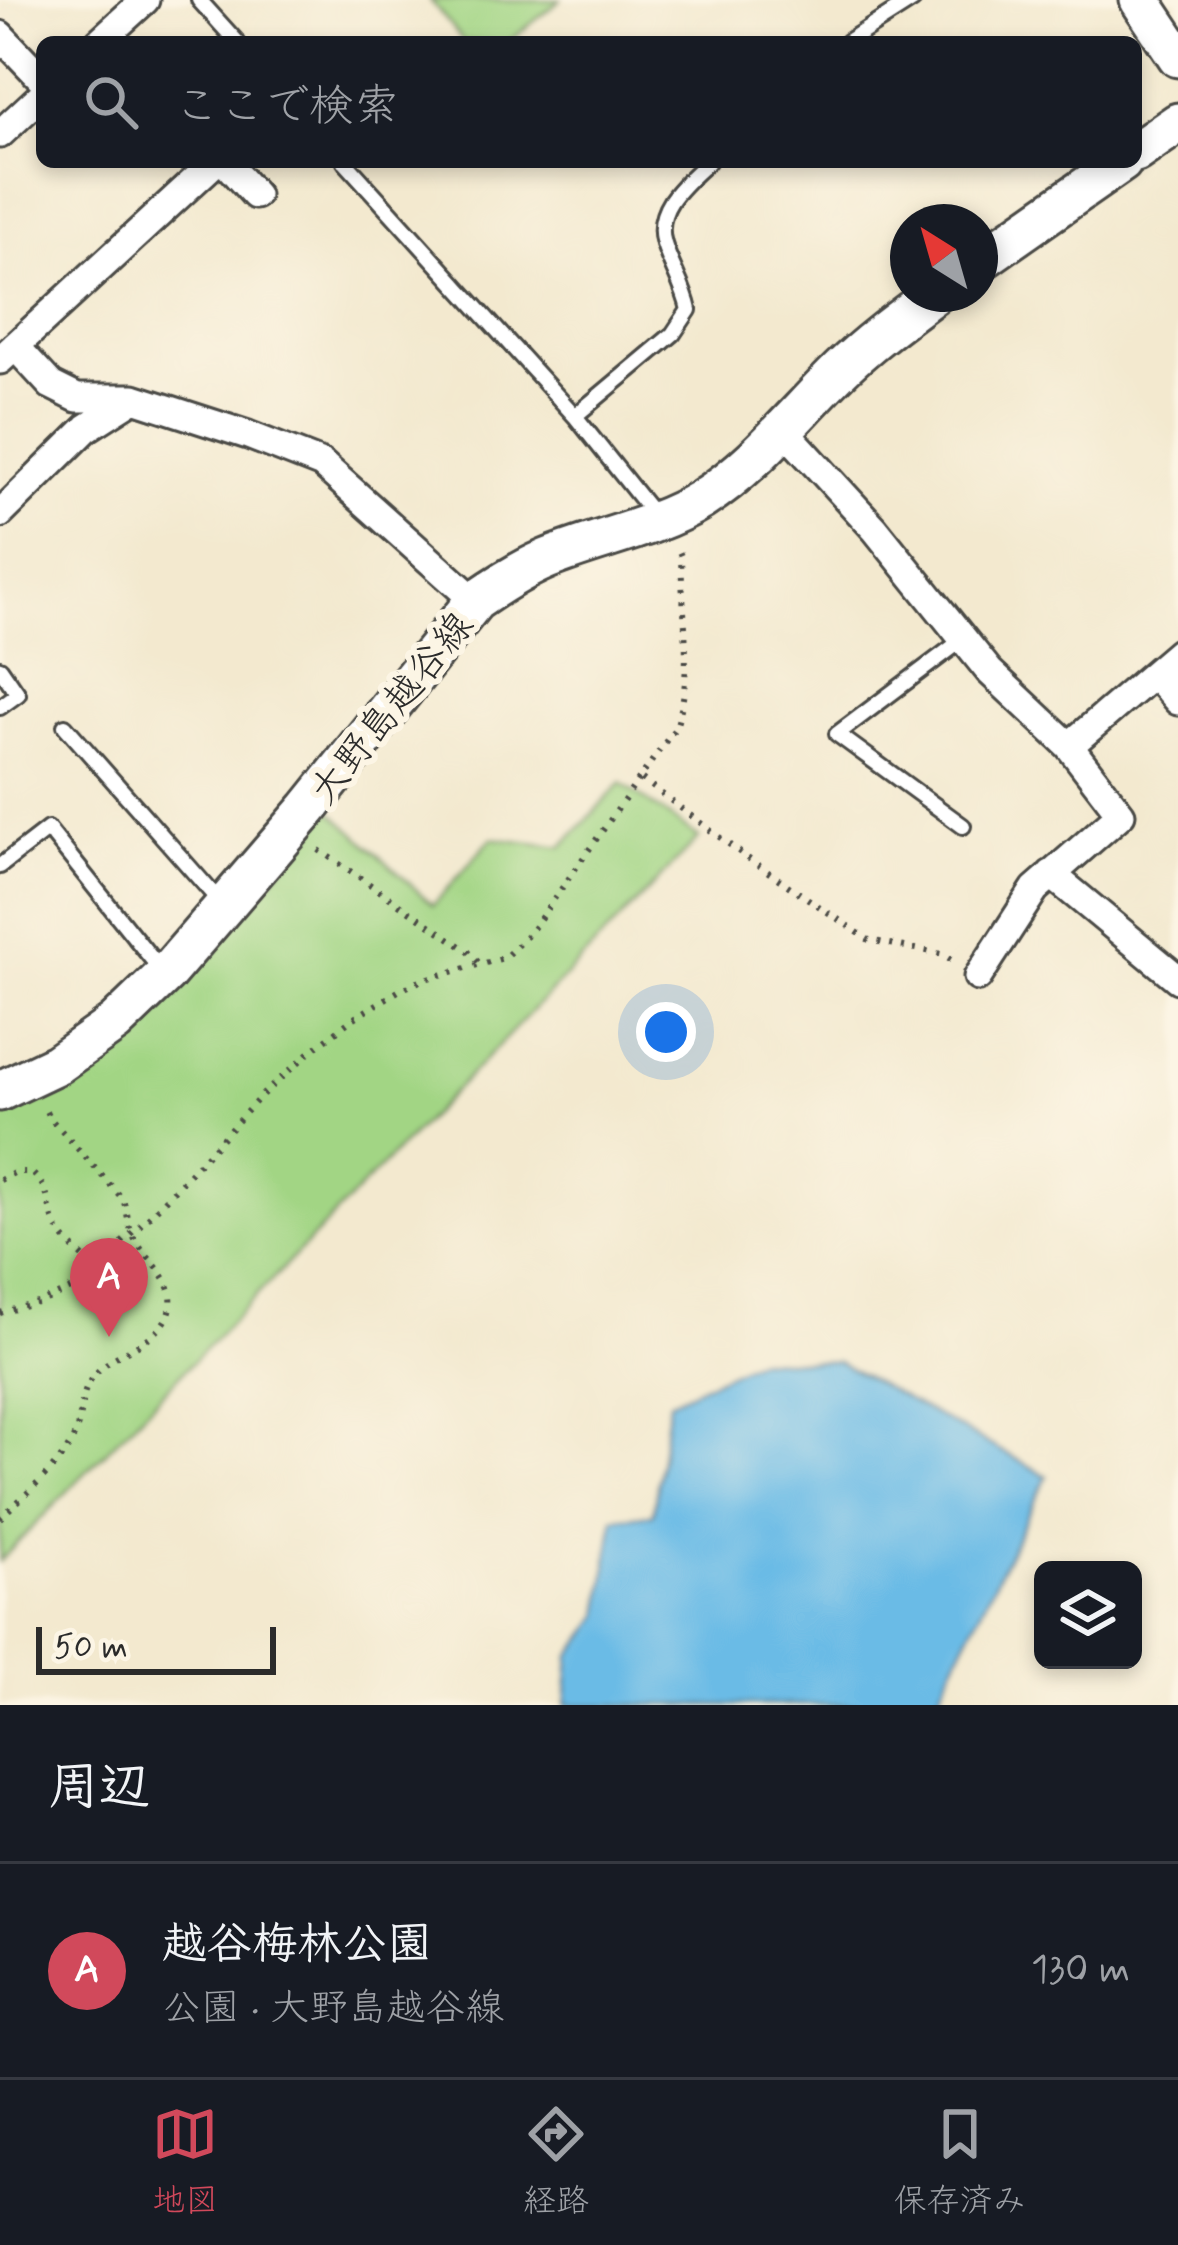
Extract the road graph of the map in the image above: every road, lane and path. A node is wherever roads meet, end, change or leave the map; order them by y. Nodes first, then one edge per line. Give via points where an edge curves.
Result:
1 (145, 0) edge
2 (199, 0) edge
3 (914, 0) edge
4 (1140, 0) edge
5 (0, 34) edge
6 (109, 36) edge
7 (232, 36) edge
8 (857, 36) edge
9 (1178, 57) edge
10 (36, 73) edge
11 (36, 101) edge
12 (1178, 123) edge
13 (0, 134) edge
14 (1142, 148) edge
15 (208, 168) edge
16 (230, 168) edge
17 (350, 168) edge
18 (701, 168) edge
19 (1113, 168) edge
20 (255, 195) dead end
21 (998, 248) edge
22 (911, 312) edge
23 (7, 353) edge
24 (134, 398) junction
25 (575, 416) junction
26 (784, 430) junction
27 (0, 514) edge
28 (666, 528) junction
29 (476, 601) junction
30 (962, 640) junction
31 (1178, 652) edge
32 (0, 668) edge
33 (1155, 675) junction
34 (1178, 701) edge
35 (0, 707) edge
36 (65, 726) dead end
37 (1069, 746) junction
38 (642, 778) junction
39 (963, 826) dead end
40 (310, 844) dead end
41 (0, 866) edge
42 (1051, 874) junction
43 (224, 907) junction
44 (479, 964) junction
45 (165, 975) junction
46 (978, 976) joint
47 (1178, 979) edge
48 (0, 1091) edge
49 (43, 1105) dead end
50 (0, 1180) edge
51 (132, 1234) junction
52 (95, 1268) junction
53 (0, 1313) edge
54 (0, 1518) edge

1 - 6 street
2 - 7 lane
3 - 8 lane
4 - 9 main road
5 - 10 street
11 - 13 street
12 - 14 main road
15 - 23 street
16 - 20 street
17 - 25 lane
18 - 25 lane via 663,211 663,241 689,310 673,334
19 - 21 main road
22 - 26 main road, 大野島越谷線
23 - 24 street via 77,398
24 - 27 street via 87,428
24 - 29 street via 322,464
25 - 28 lane
26 - 28 main road, 大野島越谷線
26 - 30 street
28 - 29 main road, 大野島越谷線 via 547,559
28 - 38 path via 681,556 683,706
29 - 43 main road, 大野島越谷線
30 - 37 street
30 - 39 lane via 837,734
31 - 33 street
32 - 35 lane via 18,694
33 - 34 street
33 - 37 street
36 - 43 lane
37 - 42 street via 1121,814
38 - 44 path via 530,933 505,958
38 - 46 path via 869,940 942,954
40 - 44 path
41 - 45 lane via 48,829
42 - 46 street
42 - 47 street
43 - 45 main road, 大野島越谷線
44 - 51 path via 400,990 351,1020 263,1094
45 - 48 main road, 大野島越谷線 via 57,1064
49 - 51 path via 122,1198
50 - 52 path via 31,1172 44,1184 61,1234
51 - 52 path
51 - 54 path via 169,1289 164,1324 97,1370 66,1451
52 - 53 path via 69,1289

